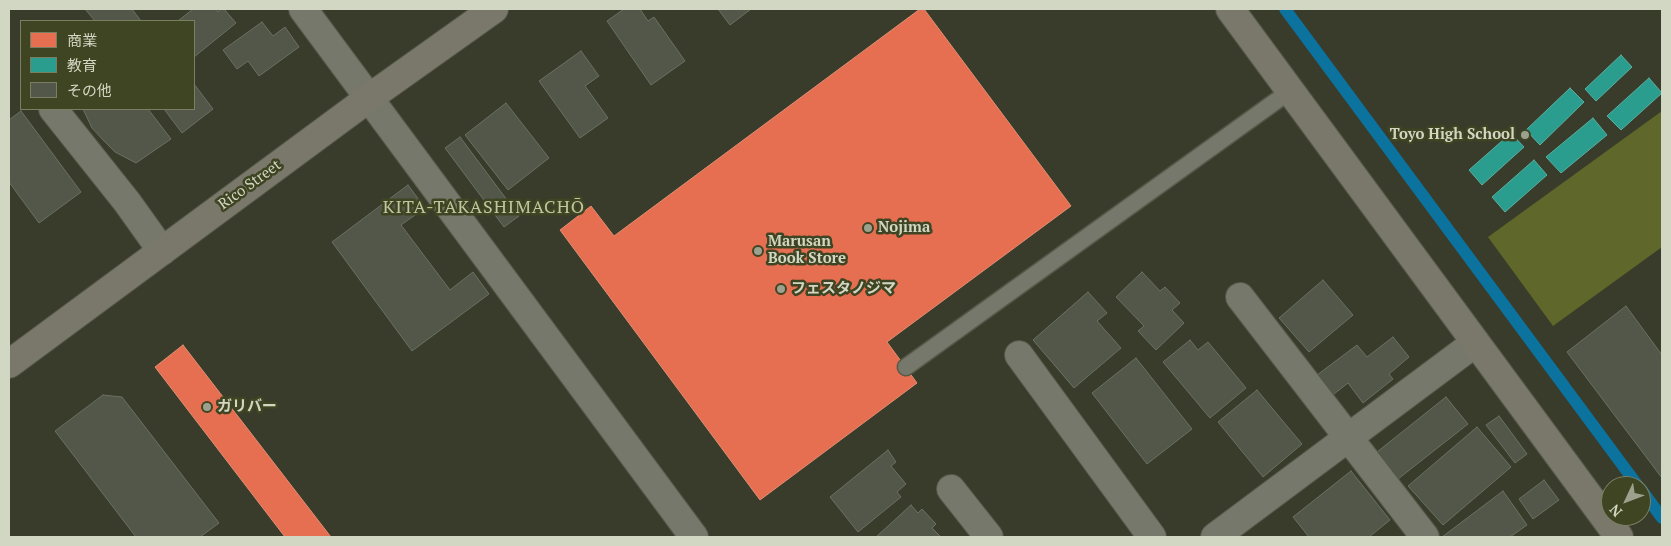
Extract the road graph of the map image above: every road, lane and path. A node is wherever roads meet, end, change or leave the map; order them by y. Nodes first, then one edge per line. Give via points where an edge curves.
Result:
1 (303, 9) edge
2 (494, 9) edge
3 (1230, 9) edge
4 (1290, 91) junction
5 (369, 98) junction
6 (54, 110) edge
7 (162, 251) junction
8 (1240, 297) dead end
9 (1476, 343) junction
10 (1019, 355) dead end
11 (9, 364) edge
12 (906, 367) dead end
13 (1349, 438) junction
14 (951, 489) dead end
15 (694, 537) edge
16 (989, 537) edge
17 (1152, 537) edge
18 (1215, 537) edge
19 (1425, 537) edge
20 (1619, 537) edge

1 - 5 street
2 - 5 street, Rico Street
3 - 4 street
4 - 9 street
4 - 12 lane
5 - 7 street, Rico Street
5 - 15 street
6 - 7 street
7 - 11 street, Rico Street
8 - 13 street
9 - 13 street
9 - 20 street
10 - 17 street
13 - 18 street
13 - 19 street
14 - 16 street

